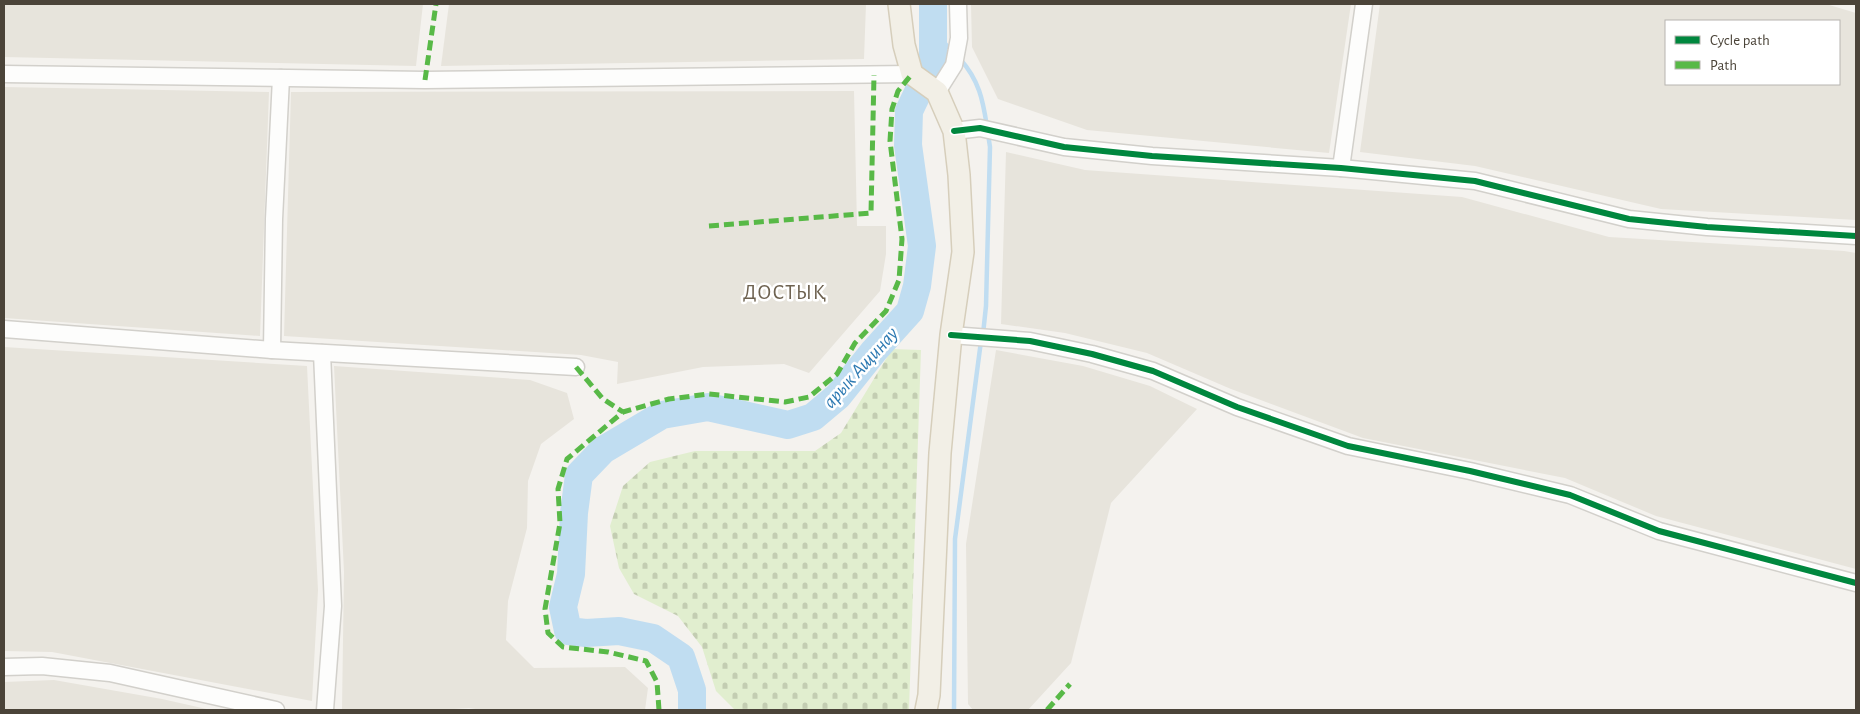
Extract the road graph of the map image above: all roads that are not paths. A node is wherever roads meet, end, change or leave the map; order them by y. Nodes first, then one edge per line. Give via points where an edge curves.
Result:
1 (899, 4) edge
2 (958, 4) edge
3 (1364, 4) edge
4 (4, 74) edge
5 (912, 74) junction
6 (281, 78) junction
7 (937, 92) junction
8 (954, 131) junction
9 (1340, 168) junction
10 (1856, 236) edge
11 (4, 329) edge
12 (951, 335) junction
13 (272, 350) junction
14 (322, 353) junction
15 (576, 367) dead end
16 (1856, 583) edge
17 (4, 667) edge
18 (276, 710) edge
19 (325, 710) edge
20 (926, 710) edge

1 - 5 main road via 904,45
2 - 7 street via 954,65
3 - 9 street
4 - 6 street
5 - 6 street via 425,80
5 - 7 main road
6 - 13 street
7 - 8 main road
8 - 9 street via 980,128 1064,147 1152,156
8 - 12 main road via 963,252
9 - 10 street via 1475,181 1629,219
11 - 13 street
12 - 16 street via 1030,341 1101,356 1153,371 1237,407 1348,446 1570,495 1659,531
12 - 20 main road via 940,453
13 - 14 street
14 - 15 street
14 - 19 street via 333,606
17 - 18 street via 42,666 110,673

